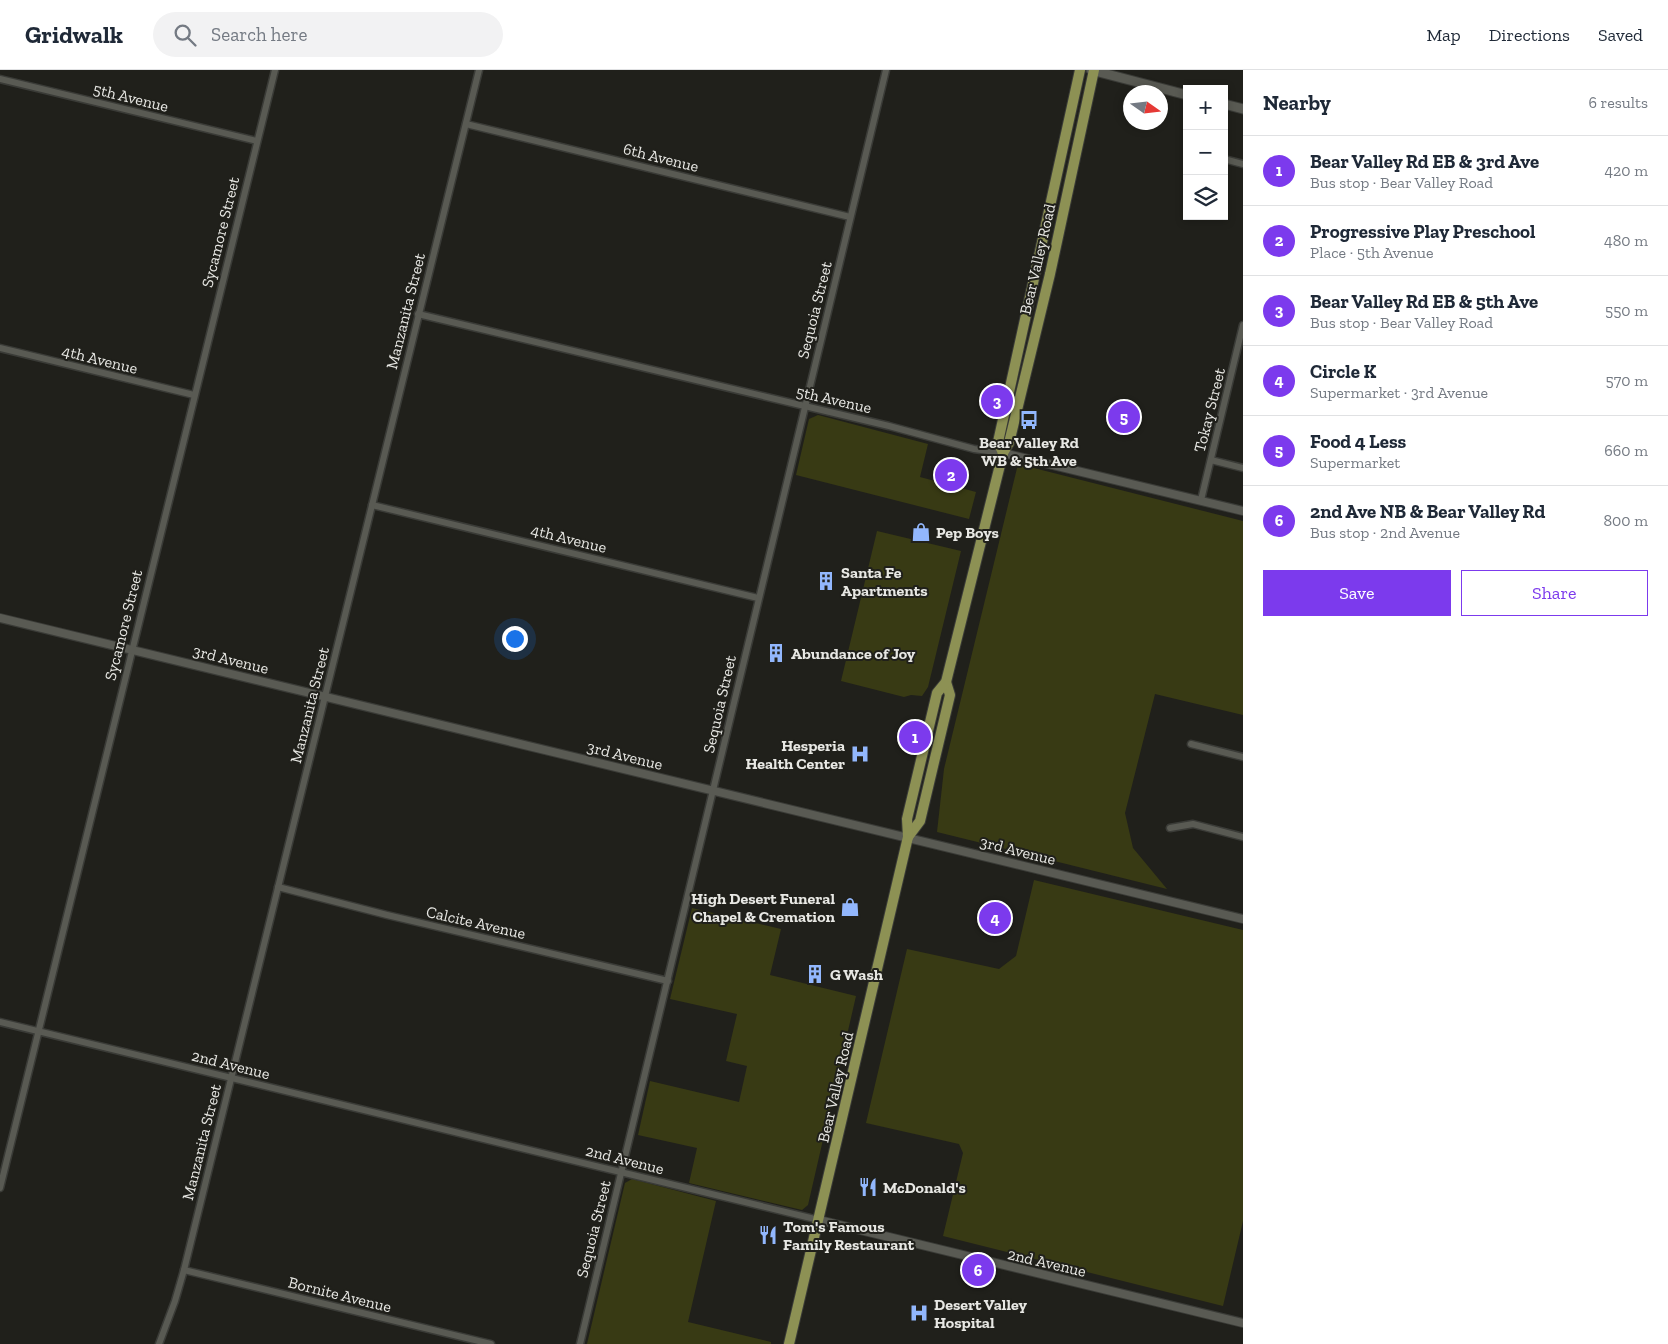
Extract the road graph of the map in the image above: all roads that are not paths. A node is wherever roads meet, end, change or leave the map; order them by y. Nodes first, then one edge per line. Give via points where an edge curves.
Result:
1 (274, 70) edge
2 (479, 70) edge
3 (886, 70) edge
4 (1080, 70) edge
5 (1093, 70) edge
6 (0, 79) edge
7 (1183, 94) edge
8 (1228, 105) edge
9 (1243, 109) edge
10 (466, 124) junction
11 (256, 141) junction
12 (1228, 160) edge
13 (1243, 164) edge
14 (1053, 196) junction
15 (850, 217) junction
16 (1050, 274) junction
17 (418, 314) junction
18 (1243, 325) edge
19 (0, 348) edge
20 (194, 395) junction
21 (804, 407) junction
22 (1003, 453) junction
23 (1211, 460) junction
24 (1243, 468) edge
25 (1201, 500) junction
26 (372, 505) junction
27 (1243, 510) edge
28 (758, 598) junction
29 (0, 618) edge
30 (131, 649) junction
31 (325, 695) junction
32 (1191, 744) dead end
33 (1243, 757) edge
34 (713, 790) junction
35 (1170, 828) dead end
36 (1243, 837) edge
37 (908, 838) junction
38 (278, 887) junction
39 (1243, 919) edge
40 (668, 981) junction
41 (0, 1022) edge
42 (39, 1032) junction
43 (230, 1078) junction
44 (621, 1172) junction
45 (0, 1188) edge
46 (819, 1220) junction
47 (184, 1270) junction
48 (1243, 1323) edge
49 (159, 1344) edge
50 (491, 1344) edge
51 (580, 1344) edge
52 (789, 1344) edge

1 - 11 street, Sycamore Street
2 - 10 street, Manzanita Street
3 - 15 street, Sequoia Street
4 - 14 main road, Bear Valley Road
5 - 7 main road
5 - 16 main road, Bear Valley Road
6 - 11 street, 5th Avenue
8 - 9 main road
10 - 15 street, 6th Avenue
10 - 17 street, Manzanita Street
11 - 20 street, Sycamore Street
12 - 13 street
14 - 16 main road via 1054,219 1044,266
14 - 22 main road, Bear Valley Road via 998,442
15 - 21 street, Sequoia Street
16 - 22 main road, Bear Valley Road via 1009,443
17 - 21 street, 5th Avenue
17 - 26 street, Manzanita Street
18 - 23 street, Tokay Street
19 - 20 street, 4th Avenue
20 - 30 street, Sycamore Street
21 - 22 street, 5th Avenue
21 - 28 street, Sequoia Street
22 - 25 street, 5th Avenue
22 - 37 main road, Bear Valley Road via 946,682 937,693 907,819
23 - 24 street
23 - 25 street, Tokay Street
25 - 27 street, 5th Avenue
26 - 28 street, 4th Avenue
26 - 31 street, Manzanita Street
28 - 34 street, Sequoia Street
29 - 30 street, 3rd Avenue
30 - 31 street, 3rd Avenue
30 - 42 street, Sycamore Street
31 - 34 street, 3rd Avenue
31 - 38 street, Manzanita Street
32 - 33 street
34 - 37 street, 3rd Avenue
34 - 40 street, Sequoia Street
35 - 36 street via 1192,824
37 - 39 street, 3rd Avenue
37 - 46 main road, Bear Valley Road
38 - 40 street, Calcite Avenue
38 - 43 street, Manzanita Street
40 - 44 street, Sequoia Street
41 - 42 street, 2nd Avenue
42 - 43 street, 2nd Avenue
42 - 45 street, Sycamore Street
43 - 44 street, 2nd Avenue
43 - 47 street, Manzanita Street
44 - 46 street, 2nd Avenue
44 - 51 street, Sequoia Street
46 - 48 street, 2nd Avenue
46 - 52 main road, Bear Valley Road
47 - 49 street, Manzanita Street
47 - 50 street, Bornite Avenue

